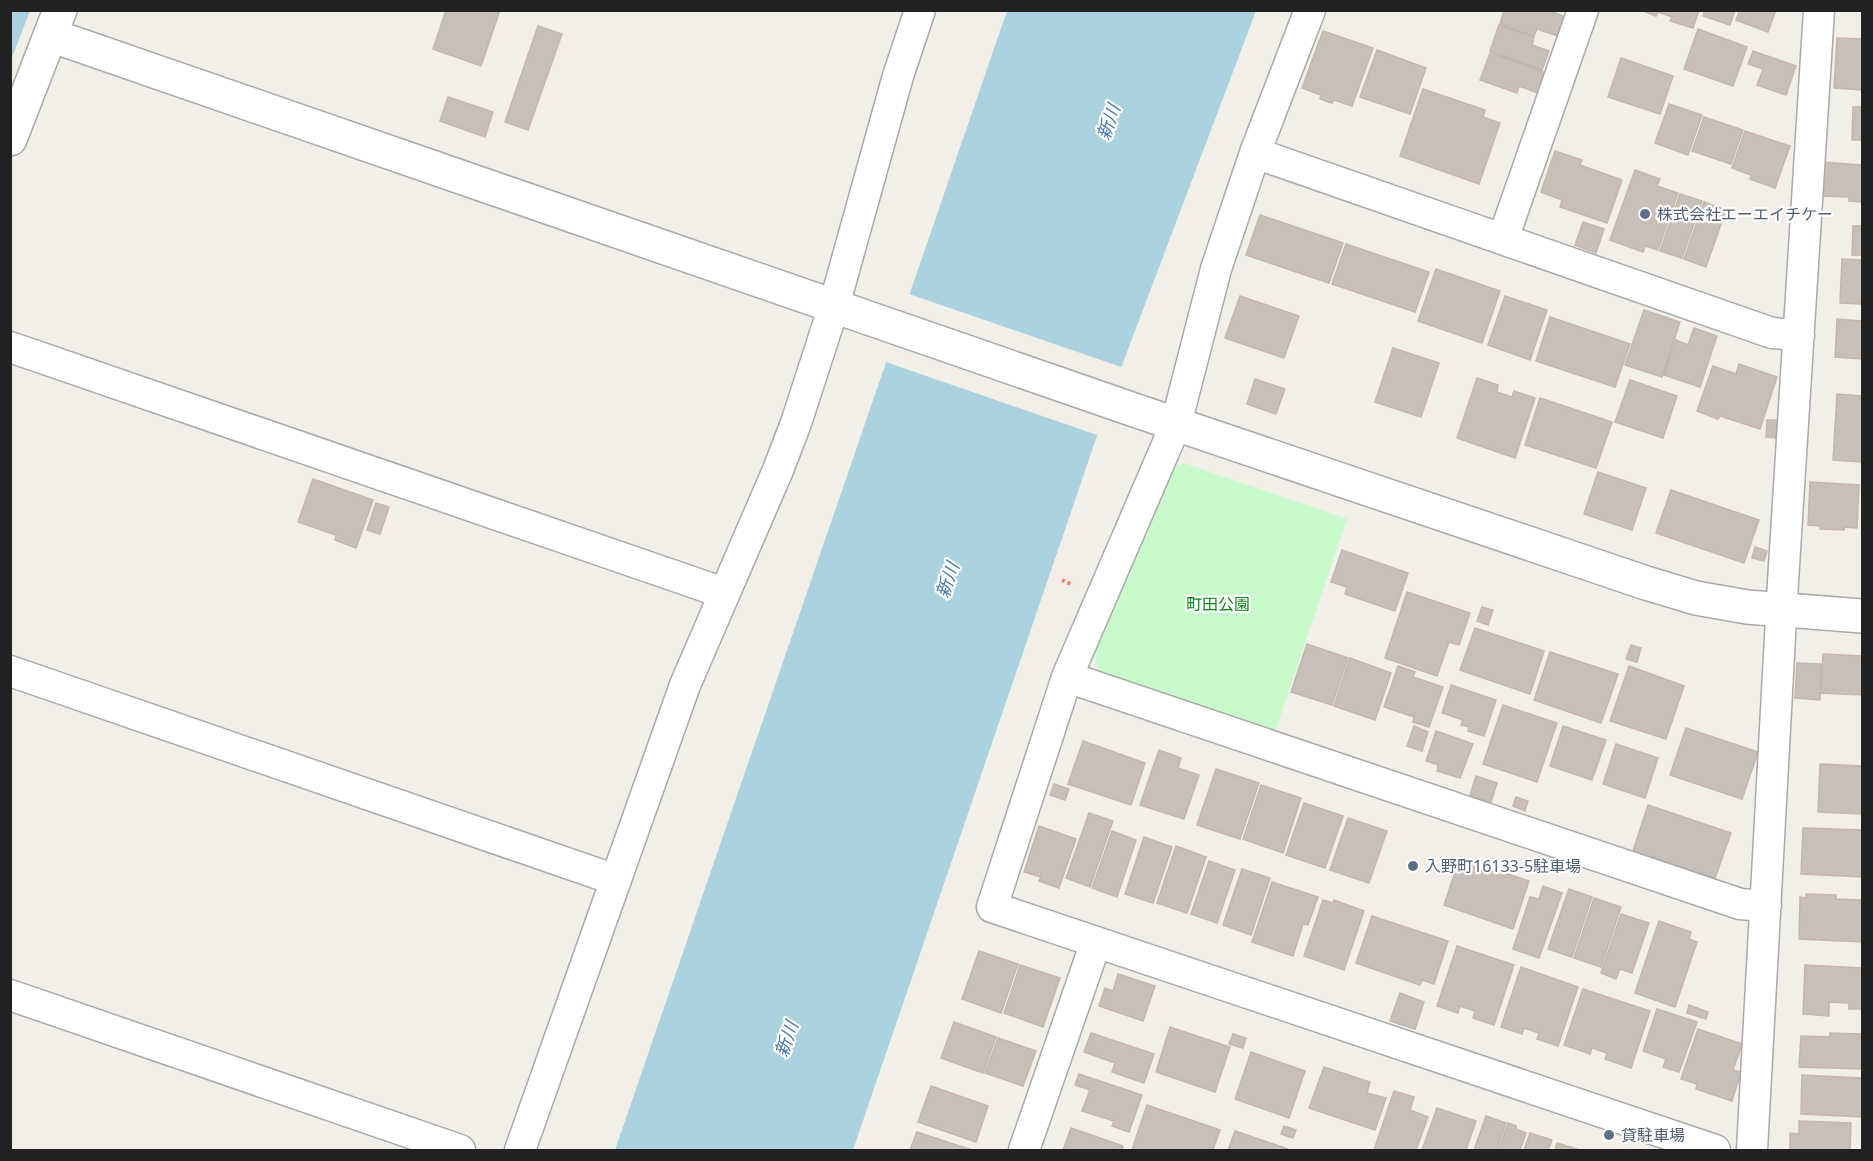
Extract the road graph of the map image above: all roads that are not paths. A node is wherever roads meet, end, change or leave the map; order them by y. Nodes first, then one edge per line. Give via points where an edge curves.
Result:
1 (1310, 10) edge
2 (1583, 10) edge
3 (1819, 10) edge
4 (920, 11) edge
5 (55, 23) edge
6 (10, 139) edge
7 (1255, 153) junction
8 (1503, 239) junction
9 (849, 311) junction
10 (1799, 335) junction
11 (10, 347) edge
12 (1176, 424) junction
13 (724, 593) junction
14 (1782, 611) junction
15 (1863, 616) edge
16 (10, 671) edge
17 (1067, 677) junction
18 (616, 880) junction
19 (1766, 906) junction
20 (1096, 942) junction
21 (10, 995) edge
22 (460, 1150) edge
23 (520, 1150) edge
24 (1024, 1150) edge
25 (1715, 1150) edge
26 (1752, 1150) edge

1 - 7 street
2 - 8 street
3 - 10 street
4 - 9 street via 898,76
5 - 6 street
5 - 9 street
7 - 8 street
7 - 12 street via 1216,269
8 - 10 street via 1773,333
9 - 12 street
9 - 13 street
10 - 14 street
11 - 13 street
12 - 14 street via 1646,583 1696,598
12 - 17 street
13 - 18 street via 685,685
14 - 15 street
14 - 19 street
16 - 18 street
17 - 19 street via 1740,904
17 - 20 street via 992,907
18 - 23 street
19 - 26 street
20 - 24 street
20 - 25 street
21 - 22 street

